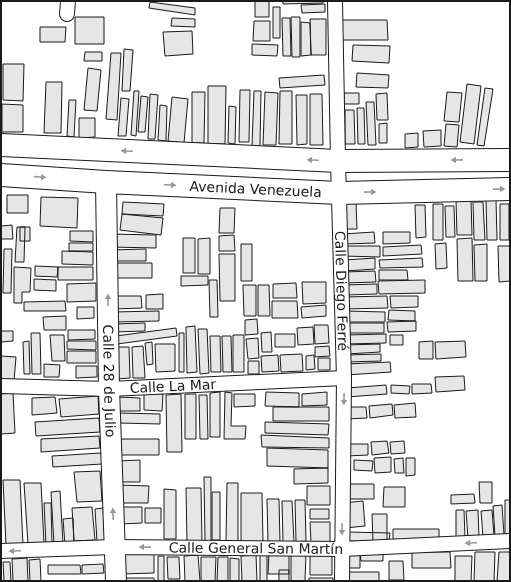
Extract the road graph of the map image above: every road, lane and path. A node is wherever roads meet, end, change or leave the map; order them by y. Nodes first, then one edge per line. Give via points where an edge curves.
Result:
1 (335, 1) edge
2 (1, 145) edge
3 (510, 160) edge
4 (338, 161) junction
5 (1, 175) edge
6 (106, 182) junction
7 (510, 189) edge
8 (339, 193) junction
9 (344, 378) junction
10 (1, 386) edge
11 (109, 389) junction
12 (510, 541) edge
13 (114, 547) junction
14 (342, 549) junction
15 (1, 551) edge
16 (116, 581) edge
17 (342, 581) edge

1 - 4 street, Calle Diego Ferré
4 -> 2 main road
3 -> 4 main road
4 - 8 street, Calle Diego Ferré
5 -> 6 main road, Avenida Venezuela
6 -> 8 main road, Avenida Venezuela
11 -> 6 street, Calle 28 de Julio
8 -> 7 main road, Avenida Venezuela
8 - 9 street, Calle Diego Ferré
9 - 11 street, Calle La Mar
9 -> 14 street, Calle Diego Ferré
10 - 11 street, Calle La Mar
13 -> 11 street, Calle 28 de Julio
12 -> 14 street, Calle General San Martín
14 -> 13 street, Calle General San Martín
13 -> 15 street, Calle General San Martín
13 - 16 street, Calle 28 de Julio
14 - 17 street, Calle Diego Ferré

